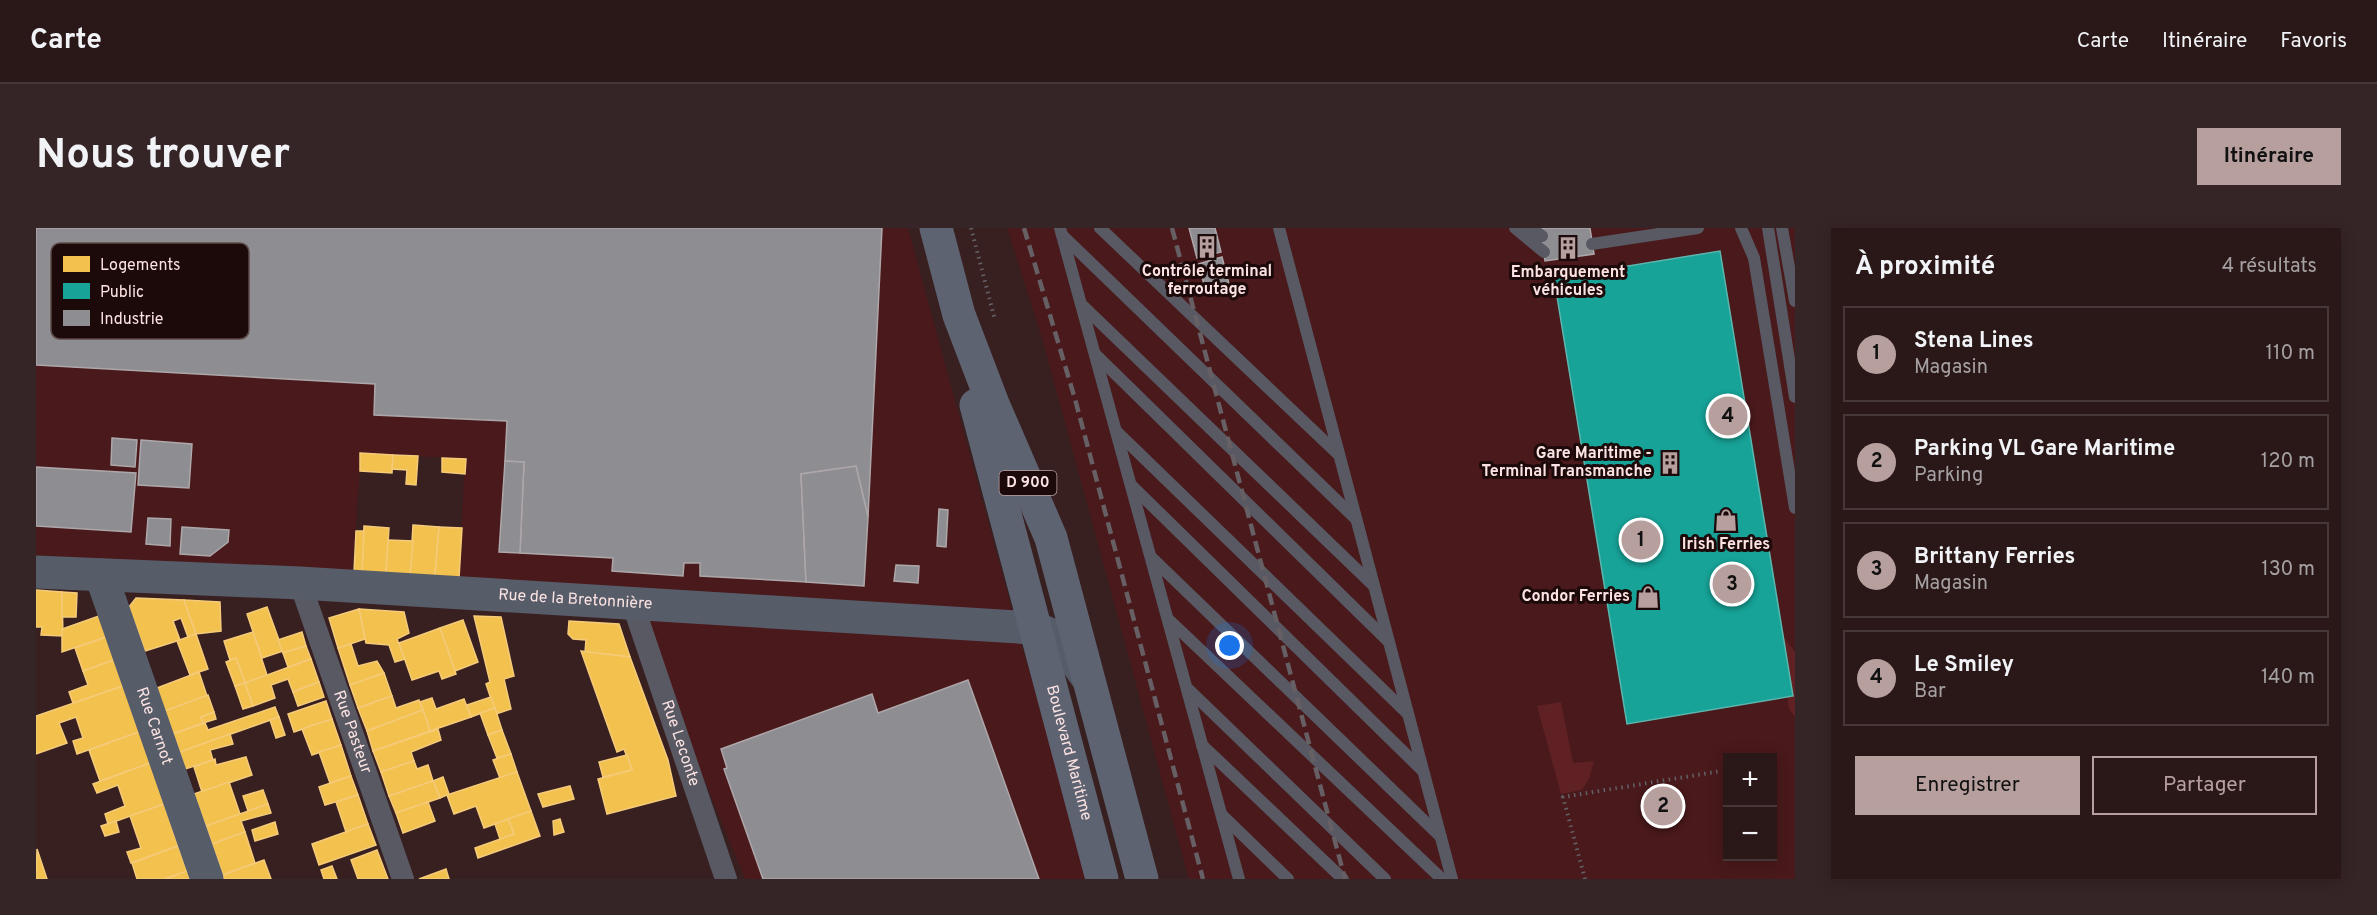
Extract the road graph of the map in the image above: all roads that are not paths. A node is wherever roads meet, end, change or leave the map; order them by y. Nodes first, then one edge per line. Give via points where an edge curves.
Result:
1 (936, 228) edge
2 (1100, 228) edge
3 (1279, 228) edge
4 (1515, 228) edge
5 (1530, 228) edge
6 (1698, 228) edge
7 (1741, 228) edge
8 (1768, 228) edge
9 (1782, 228) edge
10 (1061, 231) edge
11 (1542, 236) dead end
12 (1592, 244) dead end
13 (1544, 252) dead end
14 (1795, 301) edge
15 (1080, 304) junction
16 (959, 315) junction
17 (1094, 353) junction
18 (1795, 397) edge
19 (1115, 430) junction
20 (1340, 456) junction
21 (1130, 484) junction
22 (1795, 508) edge
23 (1357, 520) junction
24 (1150, 557) junction
25 (36, 572) edge
26 (101, 575) junction
27 (300, 583) junction
28 (1375, 586) junction
29 (633, 605) junction
30 (1167, 618) junction
31 (1033, 628) junction
32 (1390, 642) junction
33 (1087, 668) junction
34 (1186, 687) junction
35 (1408, 714) junction
36 (1202, 744) junction
37 (1424, 771) junction
38 (1221, 815) junction
39 (1442, 837) junction
40 (1238, 874) edge
41 (207, 879) edge
42 (403, 879) edge
43 (726, 879) edge
44 (1102, 879) edge
45 (1142, 879) edge
46 (1246, 879) edge
47 (1288, 879) edge
48 (1343, 879) edge
49 (1385, 879) edge
50 (1442, 879) edge
51 (1452, 879) edge

1 - 16 main road, D 900
2 - 20 lane
3 - 20 lane
4 - 13 lane
5 - 11 lane
6 - 12 lane
7 - 22 lane via 1754,258
8 - 18 lane
9 - 14 lane
10 - 15 lane
10 - 23 lane
15 - 17 lane
15 - 28 lane
16 - 31 main road, D 900 via 966,366
16 - 33 main road, D 900 via 1051,538
17 - 19 lane
17 - 32 lane
19 - 21 lane
19 - 35 lane
20 - 23 lane
21 - 24 lane
21 - 37 lane
23 - 28 lane
24 - 30 lane
24 - 39 lane
25 - 26 street, Rue de la Bretonnière
26 - 27 street, Rue de la Bretonnière
26 - 41 street, Rue Carnot
27 - 29 street, Rue de la Bretonnière
27 - 42 street, Rue Pasteur
28 - 32 lane
29 - 31 street, Rue de la Bretonnière
29 - 43 street, Rue Leconte
30 - 34 lane
30 - 50 lane
31 - 33 street, Rue de la Bretonnière via 1050,632 1063,641 1072,658
31 - 44 main road, Boulevard Maritime / D 900
32 - 35 lane
33 - 45 main road, D 900
34 - 36 lane
34 - 49 lane
35 - 37 lane
36 - 38 lane
36 - 48 lane
37 - 39 lane
38 - 40 lane
38 - 47 lane
39 - 51 lane
40 - 46 lane

